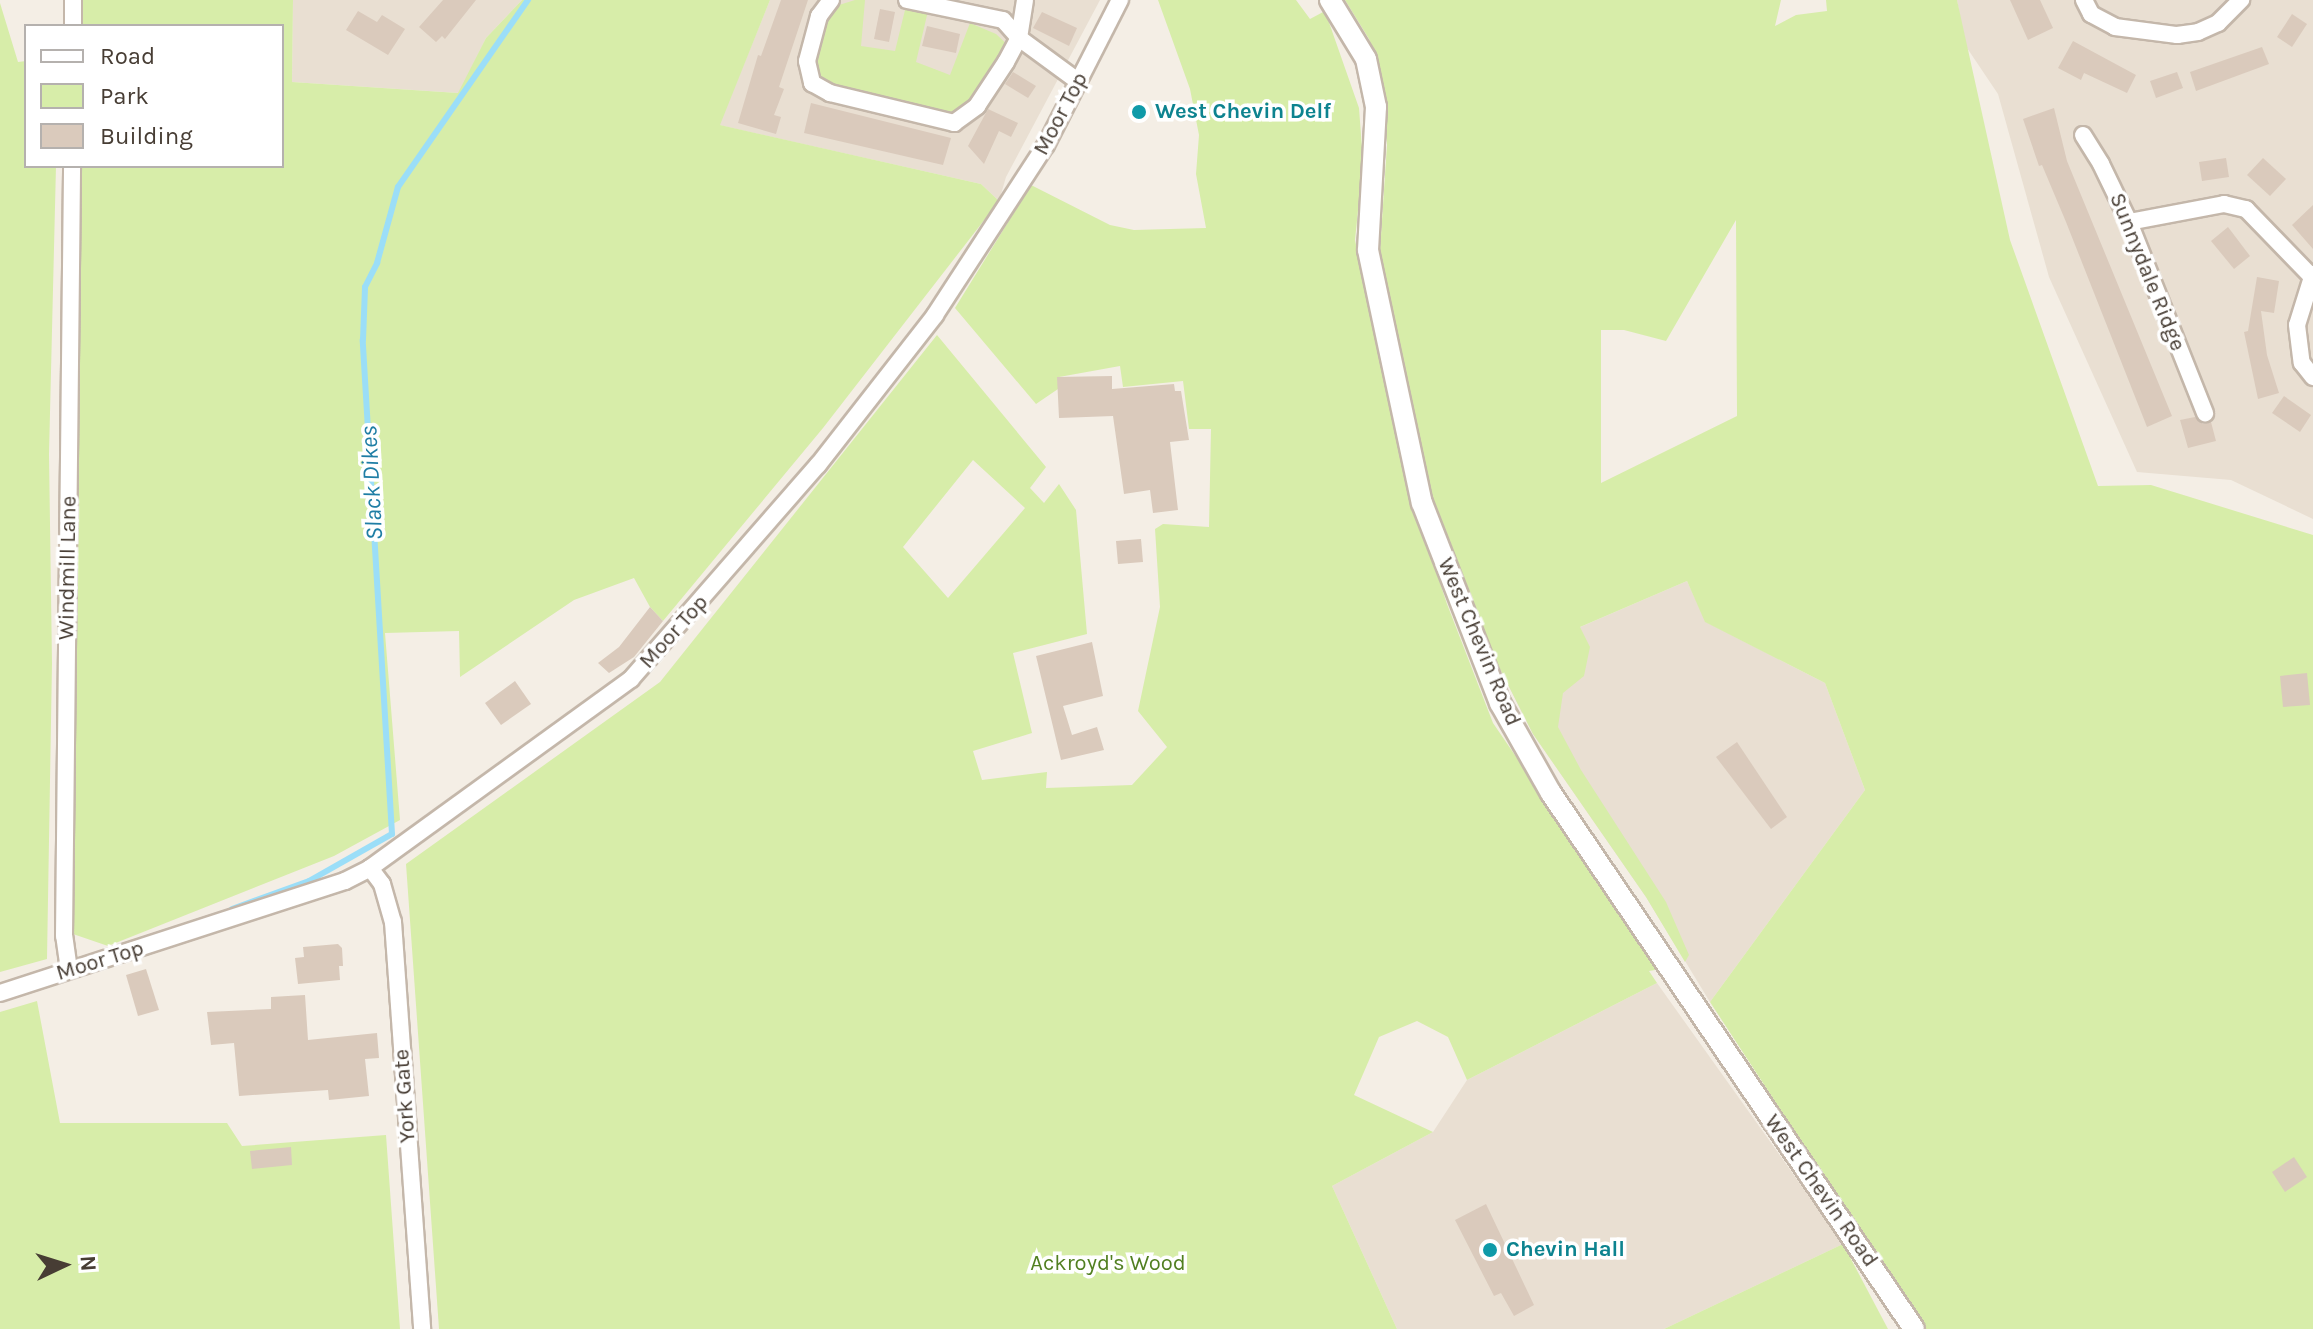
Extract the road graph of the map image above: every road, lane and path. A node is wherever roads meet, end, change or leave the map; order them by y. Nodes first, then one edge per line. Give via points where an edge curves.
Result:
1 (73, 0) edge
2 (831, 0) edge
3 (907, 0) edge
4 (1025, 0) edge
5 (1120, 0) edge
6 (1330, 0) edge
7 (2084, 0) edge
8 (2241, 0) edge
9 (73, 24) edge
10 (1019, 38) junction
11 (1079, 82) junction
12 (2083, 135) dead end
13 (72, 168) edge
14 (2129, 222) junction
15 (2312, 275) edge
16 (2313, 377) edge
17 (2205, 413) dead end
18 (370, 868) junction
19 (69, 970) junction
20 (0, 993) edge
21 (422, 1329) edge
22 (1914, 1329) edge

1 - 9 street
2 - 10 street via 819,16 807,61 812,83 830,93 954,123 977,106
3 - 10 street via 1003,20
4 - 10 street
5 - 11 street, Moor Top
6 - 22 street, West Chevin Road via 1366,59 1376,107 1368,250 1422,503 1500,703 1551,793
7 - 8 street via 2091,14 2115,27 2177,35 2218,23
10 - 11 street
11 - 18 street, Moor Top via 1046,145 935,315 818,465 694,610 631,679
12 - 14 street, Sunnydale Ridge
13 - 19 street, Windmill Lane via 64,936
14 - 15 street via 2224,204 2246,209
14 - 17 street, Sunnydale Ridge
15 - 16 street via 2297,325 2302,363
18 - 19 street, Moor Top via 274,907
18 - 21 street, York Gate via 382,884 393,922
19 - 20 street, Moor Top

